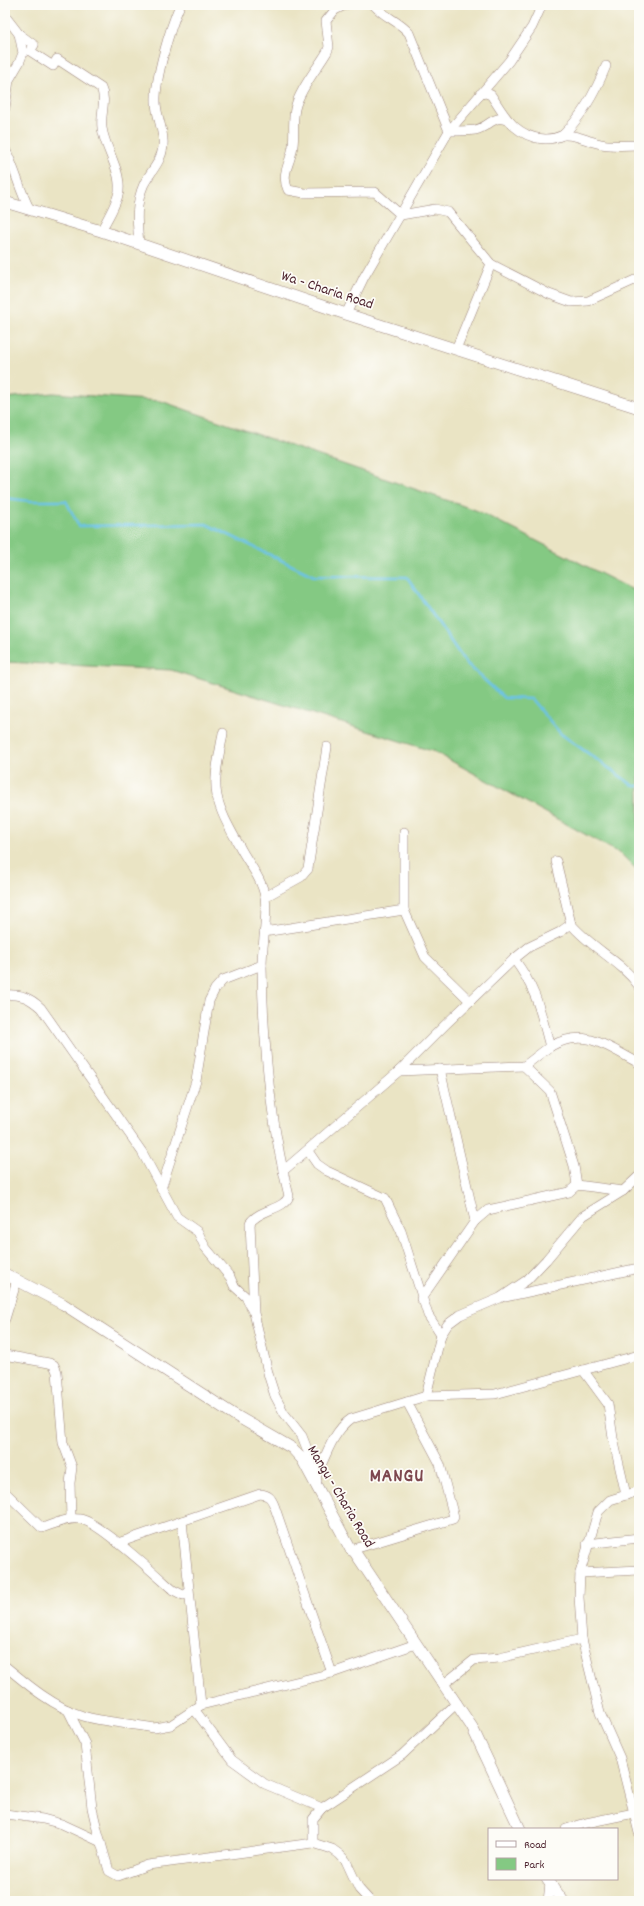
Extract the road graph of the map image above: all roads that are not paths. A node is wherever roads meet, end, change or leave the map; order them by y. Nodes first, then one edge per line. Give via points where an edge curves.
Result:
1 (180, 5) edge
2 (345, 5) edge
3 (374, 5) edge
4 (542, 5) edge
5 (6, 21) edge
6 (19, 34) junction
7 (606, 66) dead end
8 (480, 94) junction
9 (5, 108) edge
10 (510, 122) junction
11 (449, 131) junction
12 (563, 135) junction
13 (639, 145) edge
14 (5, 149) edge
15 (5, 202) edge
16 (29, 208) junction
17 (401, 215) junction
18 (101, 231) junction
19 (139, 244) junction
20 (491, 264) junction
21 (639, 278) edge
22 (346, 314) junction
23 (456, 349) junction
24 (639, 408) edge
25 (223, 733) dead end
26 (327, 747) dead end
27 (404, 832) dead end
28 (556, 861) dead end
29 (265, 897) junction
30 (404, 910) junction
31 (571, 924) junction
32 (264, 932) junction
33 (514, 959) junction
34 (262, 965) junction
35 (639, 986) edge
36 (5, 995) edge
37 (470, 1000) junction
38 (550, 1046) junction
39 (639, 1063) edge
40 (524, 1066) junction
41 (440, 1069) junction
42 (399, 1071) junction
43 (308, 1150) junction
44 (282, 1171) junction
45 (639, 1176) edge
46 (577, 1185) junction
47 (161, 1189) junction
48 (623, 1191) junction
49 (475, 1221) junction
50 (639, 1268) edge
51 (5, 1274) edge
52 (17, 1280) junction
53 (500, 1298) junction
54 (421, 1299) junction
55 (254, 1313) junction
56 (5, 1319) edge
57 (441, 1335) junction
58 (5, 1355) edge
59 (639, 1355) edge
60 (583, 1370) junction
61 (426, 1396) junction
62 (407, 1402) junction
63 (316, 1477) junction
64 (319, 1490) junction
65 (639, 1491) edge
66 (5, 1492) edge
67 (626, 1495) junction
68 (71, 1518) junction
69 (182, 1521) junction
70 (639, 1538) edge
71 (118, 1543) junction
72 (587, 1544) junction
73 (351, 1550) junction
74 (639, 1570) edge
75 (580, 1573) junction
76 (188, 1594) junction
77 (582, 1639) junction
78 (416, 1644) junction
79 (5, 1666) edge
80 (332, 1673) junction
81 (444, 1684) junction
82 (457, 1703) junction
83 (198, 1707) junction
84 (68, 1710) junction
85 (322, 1808) junction
86 (637, 1813) edge
87 (5, 1814) edge
88 (520, 1828) edge
89 (569, 1828) edge
90 (639, 1833) edge
91 (101, 1842) junction
92 (313, 1843) junction
93 (549, 1882) edge
94 (370, 1901) edge
95 (548, 1901) edge
96 (563, 1901) edge

1 - 19 street via 169,35 156,91 156,103 163,131 160,160 144,184 136,206
2 - 17 street via 335,10 326,21 329,47 296,105 292,152 284,173 285,183 288,190 294,192 375,192
3 - 11 street via 409,33
4 - 8 street via 532,27 509,61
5 - 6 street
6 - 9 street via 22,53 9,80
6 - 18 street via 34,45 30,51 53,66 57,59 101,88 104,94 102,126 118,177 118,191
7 - 12 street via 576,122
8 - 10 street via 491,95
8 - 11 street
10 - 11 street via 496,118 476,130
10 - 12 street via 540,140 553,140
11 - 17 street
12 - 13 street via 577,136 596,143
14 - 16 street
15 - 16 street, Wa - Charia Road
16 - 18 street, Wa - Charia Road
17 - 20 street via 435,209 448,212
17 - 22 street via 364,277
18 - 19 street, Wa - Charia Road
19 - 22 street, Wa - Charia Road
20 - 21 street via 549,294 571,302 588,301
20 - 23 street
22 - 23 street, Wa - Charia Road
23 - 24 street, Wa - Charia Road
25 - 29 street via 217,795 222,812 261,883
26 - 29 street via 308,869 300,877
27 - 30 street
28 - 31 street
29 - 32 street
30 - 32 street
30 - 37 street via 425,957
31 - 33 street via 529,947
31 - 35 street via 585,939 616,962
32 - 34 street
33 - 37 street
33 - 38 street via 528,978 538,999
34 - 44 street via 266,1069
34 - 47 street via 223,980 209,1001 196,1081
36 - 47 street via 18,994 30,997 41,1008 142,1152
37 - 42 street
38 - 39 street via 570,1038 583,1037
38 - 40 street via 539,1057
40 - 41 street
40 - 46 street via 550,1091 574,1166
41 - 42 street
41 - 49 street
42 - 43 street
43 - 44 street
43 - 54 street via 317,1164 327,1171 385,1198 401,1231
44 - 55 street via 288,1201 261,1213 250,1224
45 - 48 street
46 - 48 street
46 - 49 street via 569,1192 488,1210
47 - 55 street via 177,1217 198,1232 205,1247 230,1277 234,1286 246,1297
48 - 53 street via 583,1216 527,1280
49 - 54 street
50 - 53 street
51 - 52 street, Mangu - Charia Road
52 - 56 street
52 - 64 street, Mangu - Charia Road via 63,1304 233,1414 292,1448 302,1459
53 - 57 street via 453,1318
54 - 57 street
55 - 63 street via 275,1396 284,1413 302,1436
57 - 61 street
58 - 68 street via 49,1363 54,1365 57,1372 63,1443 72,1467
59 - 60 street
60 - 61 street via 489,1395
60 - 67 street via 608,1404
61 - 62 street
62 - 63 street via 351,1419 344,1424
62 - 73 street via 440,1464 454,1517
63 - 64 street
64 - 73 street, Mangu - Charia Road
65 - 67 street
66 - 68 street via 42,1528
67 - 72 street via 610,1500 598,1512
68 - 71 street via 90,1522
69 - 71 street
69 - 76 street
69 - 80 street via 260,1494 271,1498
70 - 72 street
71 - 76 street via 173,1590 183,1595
72 - 75 street
73 - 78 street, Mangu - Charia Road
74 - 75 street
75 - 77 street
76 - 83 street
77 - 81 street via 499,1658 474,1660
77 - 86 street via 600,1713 620,1758
78 - 80 street
78 - 81 street, Mangu - Charia Road
79 - 84 street via 53,1702
80 - 83 street
81 - 82 street, Mangu - Charia Road
82 - 85 street via 402,1755
82 - 88 street, Mangu - Charia Road via 484,1751
83 - 84 street via 171,1725 154,1728 85,1716
83 - 85 street via 232,1760 265,1784
84 - 91 street via 85,1744 92,1808
85 - 92 street via 313,1819
86 - 89 street
86 - 90 street
87 - 91 street via 62,1824
91 - 92 street via 109,1871 118,1876 148,1865
92 - 94 street via 332,1849 346,1861 359,1889
93 - 95 street
93 - 96 street

